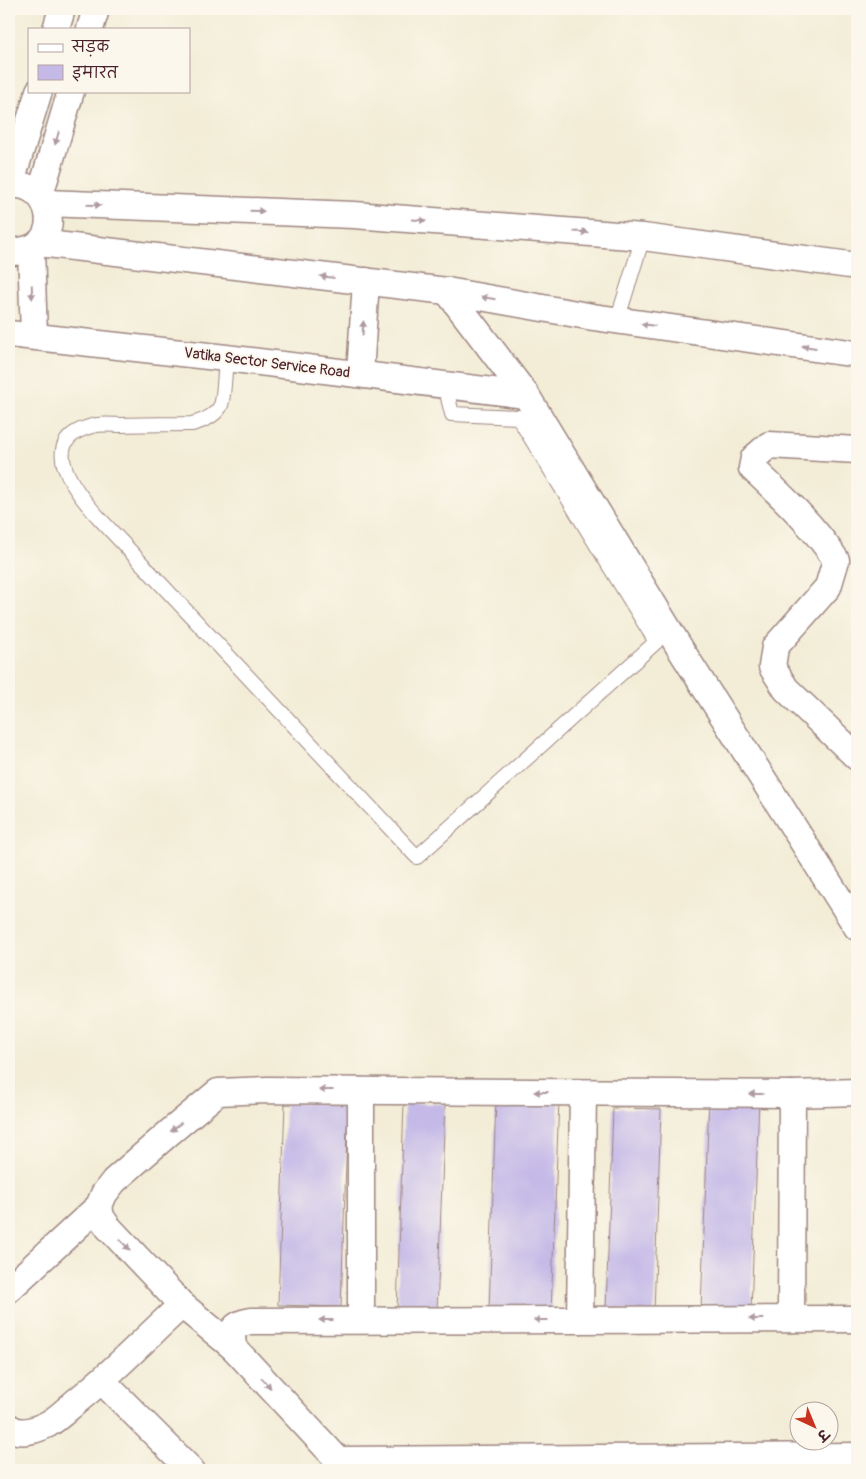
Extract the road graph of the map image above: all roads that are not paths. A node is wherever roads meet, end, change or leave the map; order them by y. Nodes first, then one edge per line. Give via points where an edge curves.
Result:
1 (62, 9) edge
2 (96, 9) edge
3 (56, 28) edge
4 (90, 28) edge
5 (39, 92) edge
6 (71, 92) edge
7 (10, 185) edge
8 (43, 199) junction
9 (643, 237) junction
10 (26, 248) edge
11 (857, 266) edge
12 (366, 281) junction
13 (447, 291) junction
14 (617, 321) junction
15 (21, 335) edge
16 (857, 354) edge
17 (226, 358) junction
18 (360, 374) junction
19 (445, 385) junction
20 (526, 395) junction
21 (857, 450) edge
22 (857, 757) edge
23 (857, 927) edge
24 (361, 1091) junction
25 (583, 1092) junction
26 (857, 1092) edge
27 (792, 1094) junction
28 (99, 1206) junction
29 (9, 1289) edge
30 (182, 1305) junction
31 (791, 1319) junction
32 (857, 1319) edge
33 (362, 1320) junction
34 (580, 1320) junction
35 (233, 1348) junction
36 (102, 1381) junction
37 (9, 1427) edge
38 (857, 1456) edge
39 (339, 1465) edge
40 (191, 1470) edge

1 - 3 street
2 - 4 street
5 - 7 street
6 -> 8 street
7 - 8 street via 31,189
8 -> 9 street via 354,215
8 - 10 street via 49,214 46,235
9 - 11 street
9 - 14 lane
12 -> 10 street
10 -> 15 street
12 - 13 street
18 -> 12 street
14 -> 13 street
13 - 20 street
16 -> 14 street
15 - 17 street, Vatika Sector Service Road
17 - 18 street, Vatika Sector Service Road
17 - 19 lane via 221,405 213,415 192,424 94,425 71,435 64,442 62,453 66,468 79,496 417,857 656,642 518,417 452,414
18 - 19 street, Vatika Sector Service Road
19 - 20 street, Vatika Sector Service Road
20 - 23 street via 681,650
21 - 22 street via 769,445 754,458 752,468 827,546 836,560 828,587 775,647 772,667 786,689
25 -> 24 street
24 -> 28 street via 218,1092 114,1181
24 - 33 street
27 -> 25 street
25 - 34 street
26 - 27 street
27 - 31 street
28 - 29 street
28 -> 30 street via 108,1227
30 - 35 street
30 - 36 street
31 - 32 street
31 -> 34 street
34 -> 33 street
33 -> 35 street via 242,1322 234,1328
35 -> 39 street
36 - 37 street via 34,1431 14,1431
36 - 40 street
38 - 39 street

